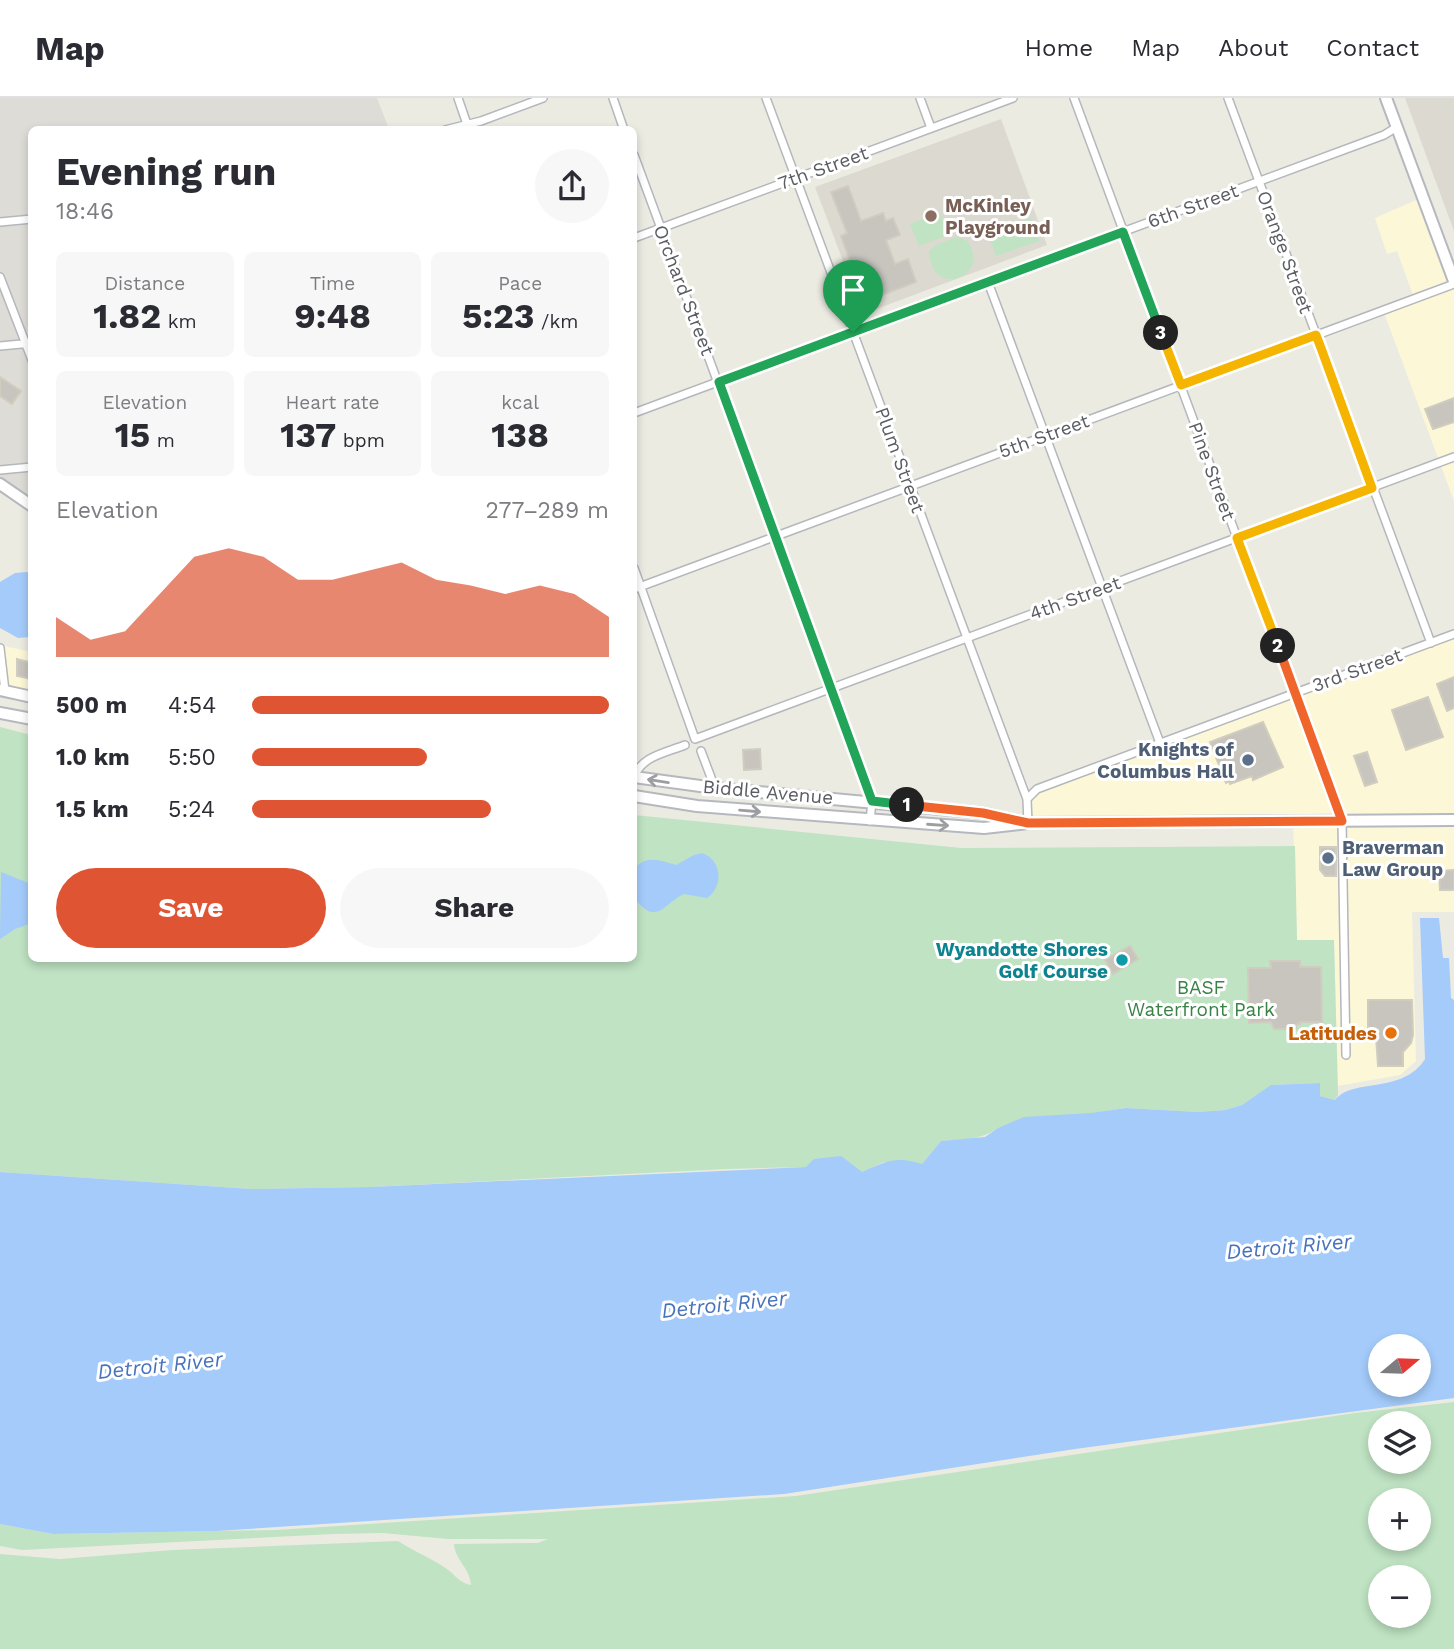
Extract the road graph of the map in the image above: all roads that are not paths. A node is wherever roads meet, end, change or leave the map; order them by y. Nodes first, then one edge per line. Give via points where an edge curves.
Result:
1 (458, 98) edge
2 (543, 98) edge
3 (612, 98) edge
4 (766, 98) edge
5 (920, 98) edge
6 (1013, 98) edge
7 (1074, 98) edge
8 (1228, 98) edge
9 (1387, 98) edge
10 (469, 126) edge
11 (472, 126) edge
12 (622, 126) edge
13 (1397, 127) junction
14 (931, 128) junction
15 (637, 163) edge
16 (796, 178) junction
17 (1259, 181) junction
18 (28, 219) edge
19 (0, 222) edge
20 (660, 228) junction
21 (1123, 232) junction
22 (637, 237) edge
23 (0, 277) edge
24 (988, 282) junction
25 (1454, 282) edge
26 (853, 332) junction
27 (1316, 335) junction
28 (28, 343) edge
29 (0, 346) edge
30 (719, 382) junction
31 (1181, 385) junction
32 (637, 412) edge
33 (1045, 435) junction
34 (1454, 457) edge
35 (28, 467) edge
36 (0, 470) edge
37 (0, 484) edge
38 (910, 485) junction
39 (1372, 488) junction
40 (28, 503) edge
41 (774, 536) junction
42 (1237, 538) junction
43 (637, 588) edge
44 (1102, 588) junction
45 (1454, 634) edge
46 (967, 639) junction
47 (1430, 643) junction
48 (0, 648) edge
49 (832, 689) junction
50 (3, 690) edge
51 (1295, 693) junction
52 (28, 696) edge
53 (0, 713) edge
54 (28, 718) edge
55 (1160, 743) junction
56 (685, 745) dead end
57 (701, 751) dead end
58 (637, 770) edge
59 (637, 777) edge
60 (715, 788) junction
61 (637, 796) edge
62 (1027, 799) junction
63 (872, 801) junction
64 (1454, 820) edge
65 (870, 821) junction
66 (1342, 821) junction
67 (1028, 823) junction
68 (1346, 1055) dead end

1 - 10 street
2 - 11 street
3 - 12 street
4 - 16 street, Plum Street
5 - 14 street
6 - 14 street, 7th Street
7 - 21 street, Pine Street
8 - 17 street, Orange Street
9 - 13 main road
13 - 17 street, 6th Street
13 - 25 main road
14 - 16 street, 7th Street
15 - 20 street, Orchard Street
16 - 20 street, 7th Street
16 - 26 street, Plum Street
17 - 21 street, 6th Street
17 - 27 street, Orange Street
18 - 19 street
20 - 22 street, 7th Street
20 - 30 street, Orchard Street
21 - 24 street, 6th Street
21 - 31 street, Pine Street
23 - 28 street
24 - 26 street, 6th Street
24 - 33 street
25 - 27 street, 5th Street
26 - 30 street, 6th Street
26 - 38 street, Plum Street
27 - 31 street, 5th Street
27 - 39 street, Orange Street
28 - 29 street
30 - 32 street, 6th Street
30 - 41 street, Orchard Street
31 - 33 street, 5th Street
31 - 42 street, Pine Street
33 - 38 street, 5th Street
33 - 44 street
34 - 39 street, 4th Street
35 - 36 street
37 - 40 main road
38 - 41 street, 5th Street
38 - 46 street, Plum Street
39 - 42 street, 4th Street
39 - 47 street, Orange Street
41 - 43 street, 5th Street
41 - 49 street, Orchard Street
42 - 44 street, 4th Street
42 - 51 street, Pine Street
43 - 49 street, 4th Street via 695,739
44 - 46 street, 4th Street
44 - 55 street
45 - 47 street, 3rd Street
46 - 49 street, 4th Street
46 - 62 street, Plum Street
47 - 51 street, 3rd Street
48 - 50 street
49 - 63 street, Orchard Street
50 - 52 main road
51 - 55 street, 3rd Street
51 - 66 street, Pine Street
53 - 54 main road
55 - 62 street, 3rd Street via 1037,789
56 - 58 street via 646,760
57 - 60 street
60 -> 59 main road, Biddle Avenue
60 - 63 main road, Biddle Avenue
61 -> 65 main road, Biddle Avenue
62 - 67 street, Plum Street
63 - 65 street, Orchard Street
63 - 67 main road, Biddle Avenue via 983,813
64 - 66 main road, Biddle Avenue
65 -> 67 main road, Biddle Avenue via 984,828
66 - 67 main road, Biddle Avenue
66 - 68 street, Pine Street

